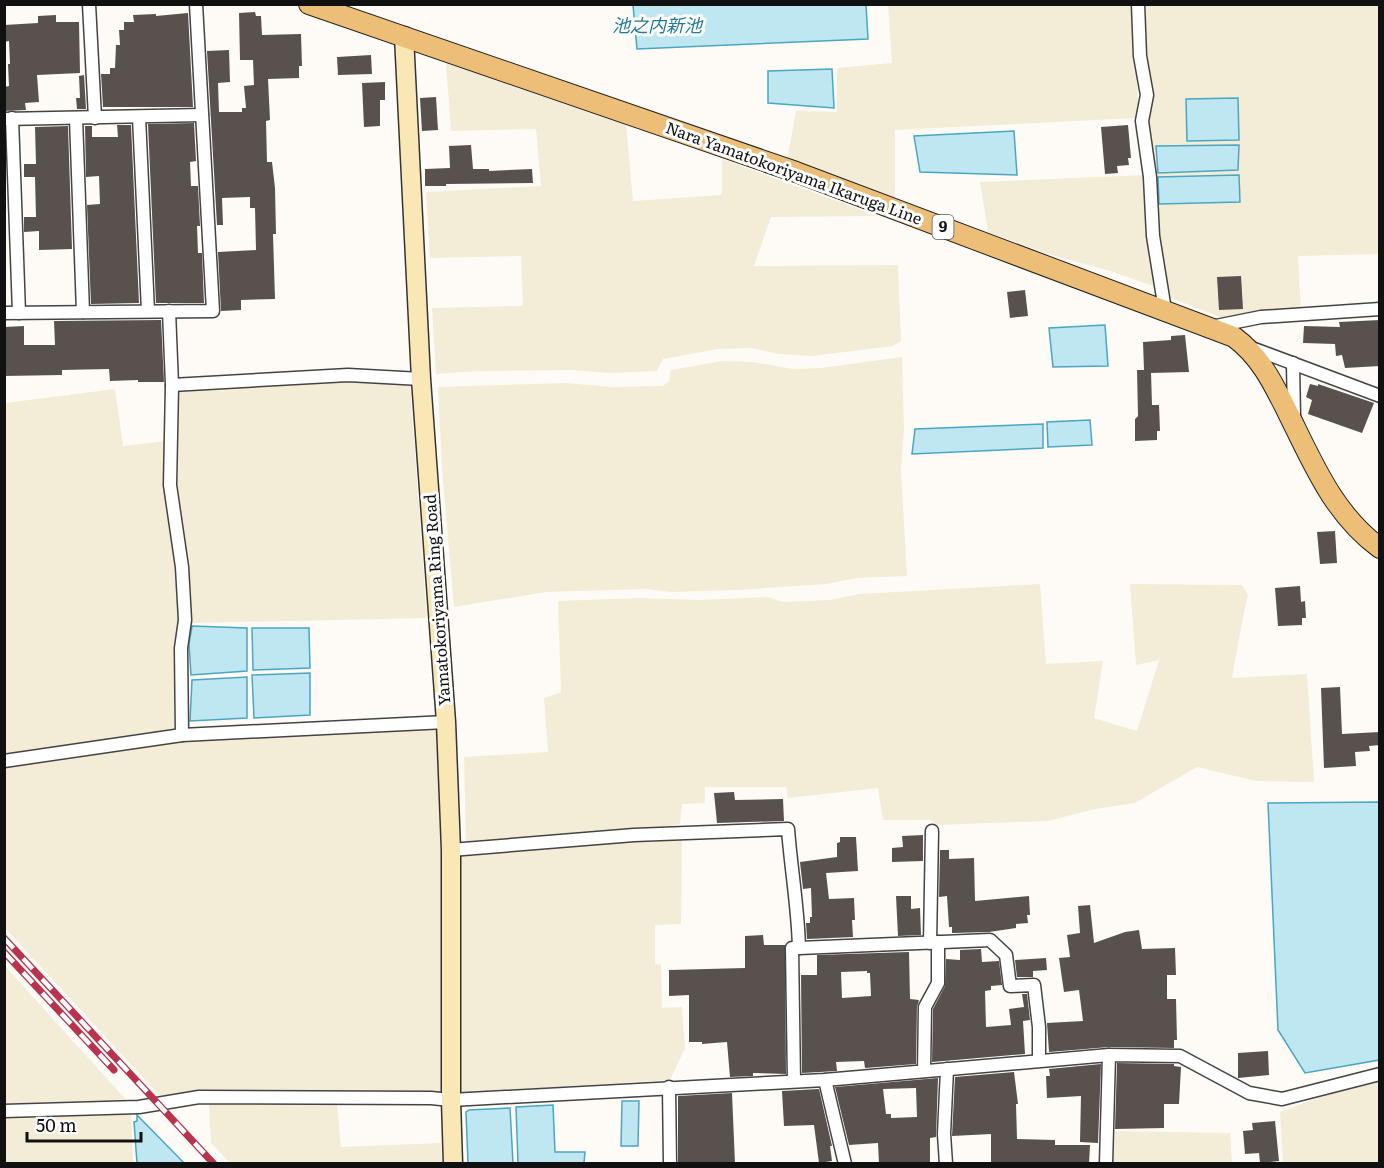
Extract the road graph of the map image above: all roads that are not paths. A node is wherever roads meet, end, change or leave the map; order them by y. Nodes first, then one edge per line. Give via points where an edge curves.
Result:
1 (89, 4) edge
2 (196, 4) edge
3 (309, 4) edge
4 (1138, 4) edge
5 (404, 36) junction
6 (202, 116) junction
7 (94, 117) junction
8 (139, 117) junction
9 (8, 118) edge
10 (76, 118) junction
11 (1380, 309) edge
12 (1165, 310) junction
13 (148, 311) junction
14 (170, 311) junction
15 (83, 312) junction
16 (4, 313) edge
17 (19, 313) junction
18 (1210, 327) junction
19 (1248, 347) junction
20 (1293, 363) junction
21 (421, 379) junction
22 (172, 385) junction
23 (1380, 396) edge
24 (1294, 425) junction
25 (1380, 548) edge
26 (446, 722) junction
27 (182, 735) junction
28 (4, 761) edge
29 (932, 831) dead end
30 (451, 850) junction
31 (934, 943) junction
32 (799, 948) junction
33 (1109, 1054) junction
34 (1039, 1060) junction
35 (947, 1069) junction
36 (924, 1071) junction
37 (1380, 1074) edge
38 (825, 1080) junction
39 (794, 1081) junction
40 (669, 1087) junction
41 (451, 1100) junction
42 (4, 1111) edge
43 (453, 1164) edge
44 (670, 1164) edge
45 (844, 1164) edge
46 (946, 1164) edge
47 (1106, 1164) edge

1 - 7 street
2 - 6 street
3 - 5 main road, Nara Yamatokoriyama Ikaruga Line / 9
4 - 12 street via 1140,56 1148,95 1142,121
5 - 12 main road, Nara Yamatokoriyama Ikaruga Line / 9 via 796,172
5 - 21 main road, Yamatokoriyama Ring Road
6 - 8 street
6 - 14 street via 213,311
7 - 8 street
7 - 10 street
8 - 13 street
9 - 10 street
9 - 17 street
10 - 15 street
11 - 18 street via 1261,317
12 - 18 main road, Nara Yamatokoriyama Ikaruga Line / 9
13 - 14 street
13 - 15 street
14 - 22 street
15 - 17 street
16 - 17 street
18 - 19 main road, Nara Yamatokoriyama Ikaruga Line / 9
19 - 20 street
19 - 24 main road, Nara Yamatokoriyama Ikaruga Line / 9 via 1274,383
20 - 23 street
20 - 24 street
21 - 22 street via 348,375
21 - 26 main road, Yamatokoriyama Ring Road
22 - 27 street via 170,485 185,608 181,648
24 - 25 main road, Nara Yamatokoriyama Ikaruga Line / 9 via 1338,507
26 - 27 street
26 - 30 main road, Yamatokoriyama Ring Road
27 - 28 street
29 - 31 street
30 - 32 street via 634,835 788,829
30 - 41 main road, Yamatokoriyama Ring Road
31 - 32 street
31 - 34 street via 990,940 1006,955 1010,986 1034,985
31 - 36 street via 938,983 925,1007
32 - 39 street via 792,948
33 - 34 street
33 - 37 street via 1180,1056 1249,1093 1282,1099
33 - 47 street
34 - 35 street
35 - 36 street
35 - 46 street
36 - 38 street
38 - 39 street
38 - 45 street
39 - 40 street
40 - 41 street
40 - 44 street
41 - 42 street via 199,1096 139,1107
41 - 43 main road, Yamatokoriyama Ring Road

